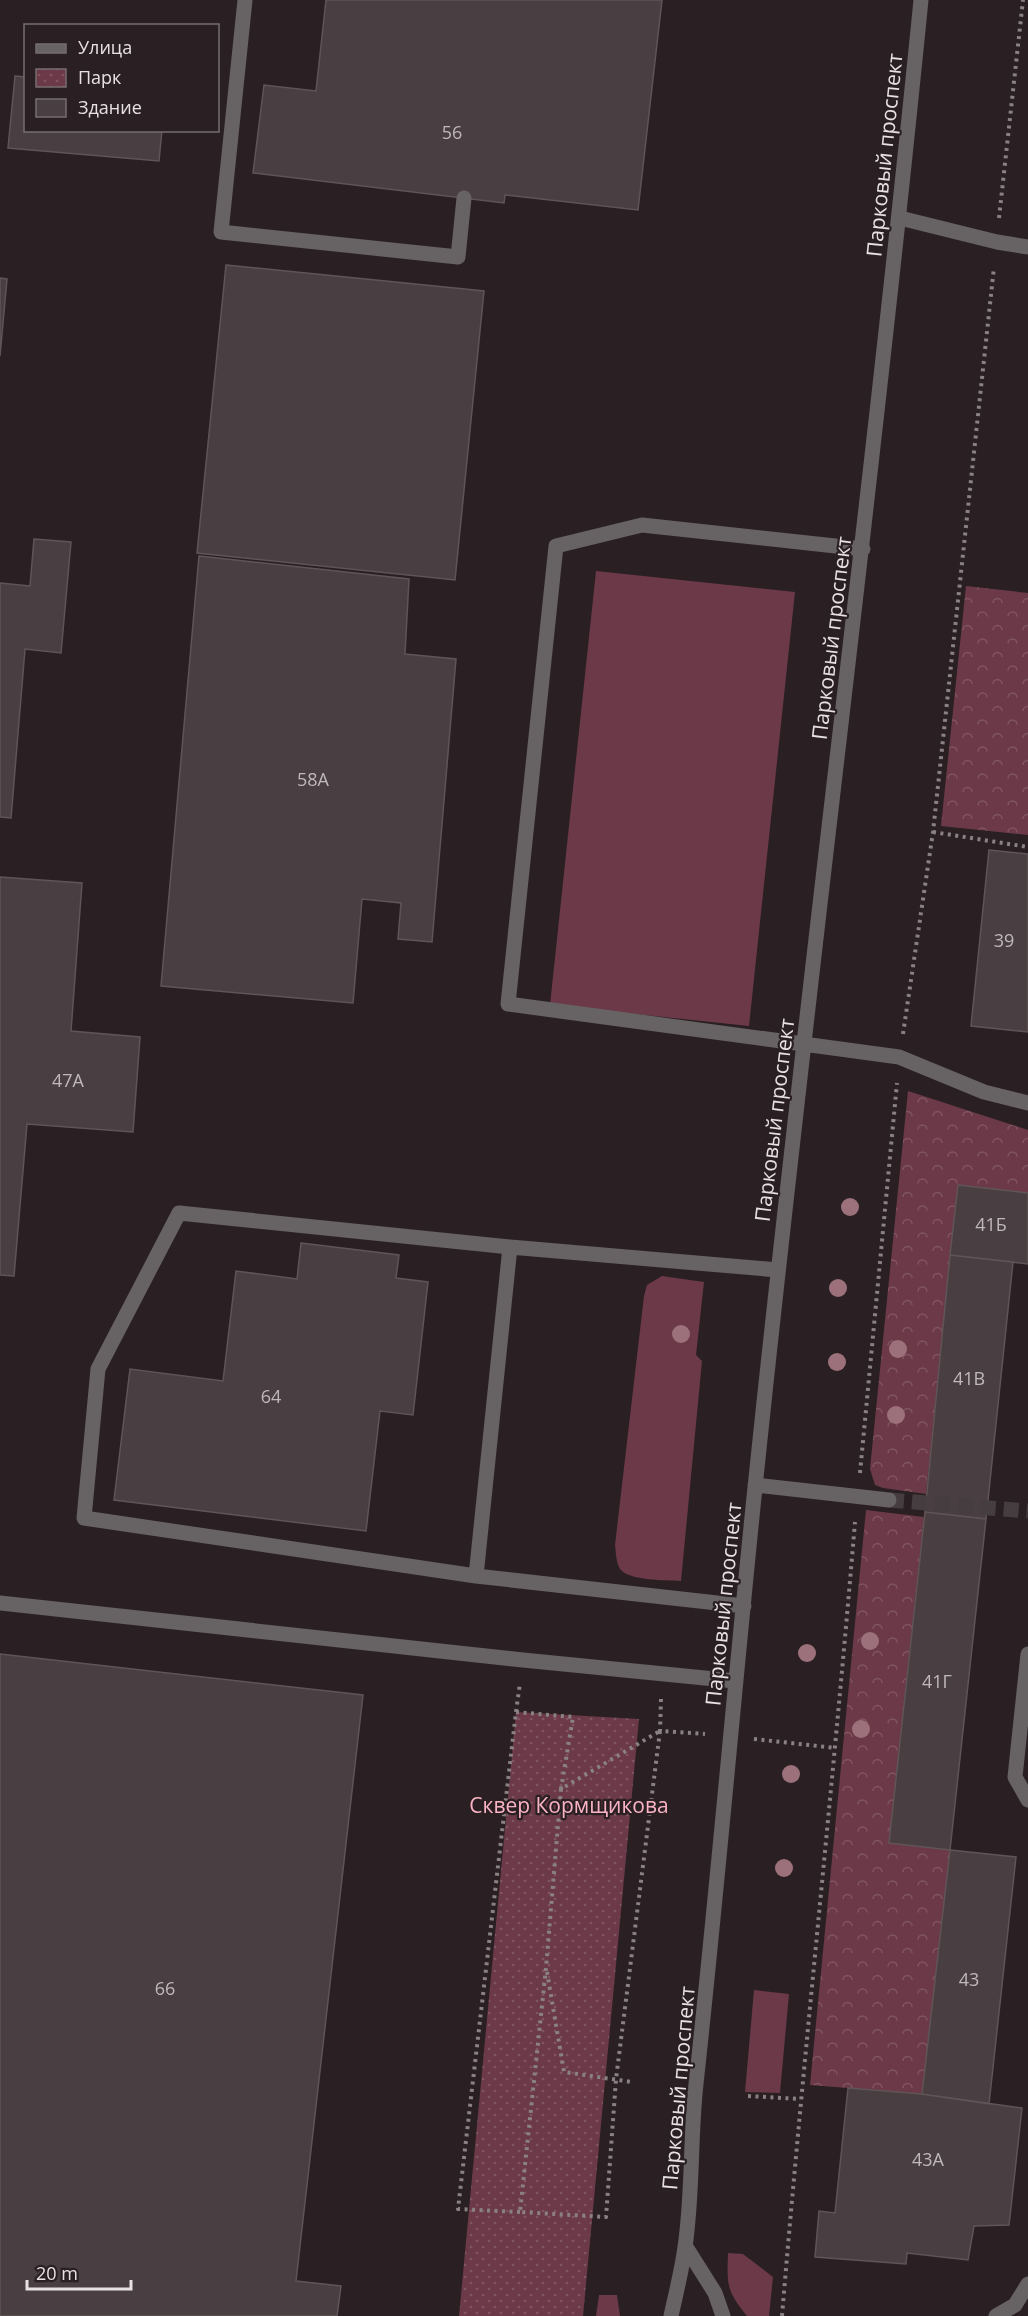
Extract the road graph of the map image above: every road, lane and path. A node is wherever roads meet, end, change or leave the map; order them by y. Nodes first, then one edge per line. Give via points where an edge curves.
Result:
1 (245, 0) edge
2 (921, 0) edge
3 (1023, 0) edge
4 (464, 198) dead end
5 (900, 218) junction
6 (997, 242) junction
7 (1028, 246) edge
8 (863, 549) junction
9 (933, 832) junction
10 (1028, 847) edge
11 (804, 1043) junction
12 (899, 1057) junction
13 (1028, 1103) edge
14 (510, 1247) junction
15 (778, 1270) junction
16 (755, 1485) junction
17 (857, 1496) junction
18 (889, 1500) tunnel mouth
19 (476, 1576) junction
20 (0, 1604) edge
21 (744, 1606) junction
22 (1028, 1654) edge
23 (735, 1680) junction
24 (561, 1789) junction
25 (1028, 1800) edge
26 (546, 1968) junction
27 (616, 2079) junction
28 (632, 2082) dead end
29 (748, 2096) dead end
30 (800, 2099) junction
31 (520, 2212) junction
32 (686, 2247) junction
33 (1028, 2284) edge
34 (671, 2316) edge
35 (723, 2316) edge
36 (782, 2316) edge
37 (996, 2316) edge

1 - 4 street via 221,232 458,257
2 - 5 street, Парковый проспект
3 - 6 path
5 - 6 street
5 - 8 street, Парковый проспект
6 - 7 street
6 - 9 path
8 - 11 street, Парковый проспект
8 - 11 street via 642,525 556,546 508,1004
9 - 10 path
9 - 12 path
11 - 12 street
11 - 15 street, Парковый проспект
12 - 13 street via 984,1092
12 - 17 path
14 - 15 street
14 - 19 street
14 - 19 street via 179,1213 98,1369 84,1518
15 - 16 street, Парковый проспект
16 - 17 street
16 - 21 street, Парковый проспект
17 - 18 street
17 - 30 path
19 - 21 street
20 - 23 street
21 - 23 street, Парковый проспект
22 - 25 street via 1016,1777
23 - 32 street, Парковый проспект via 695,2090
24 - 26 path
24 - 27 path via 660,1731
24 - 31 path via 573,1717 516,1712 458,2209
26 - 27 path via 564,2072
26 - 31 path
27 - 28 path
27 - 31 path via 606,2217
29 - 30 path
30 - 36 path
32 - 34 street, Парковый проспект
32 - 35 street via 715,2293
33 - 37 street via 1015,2305

